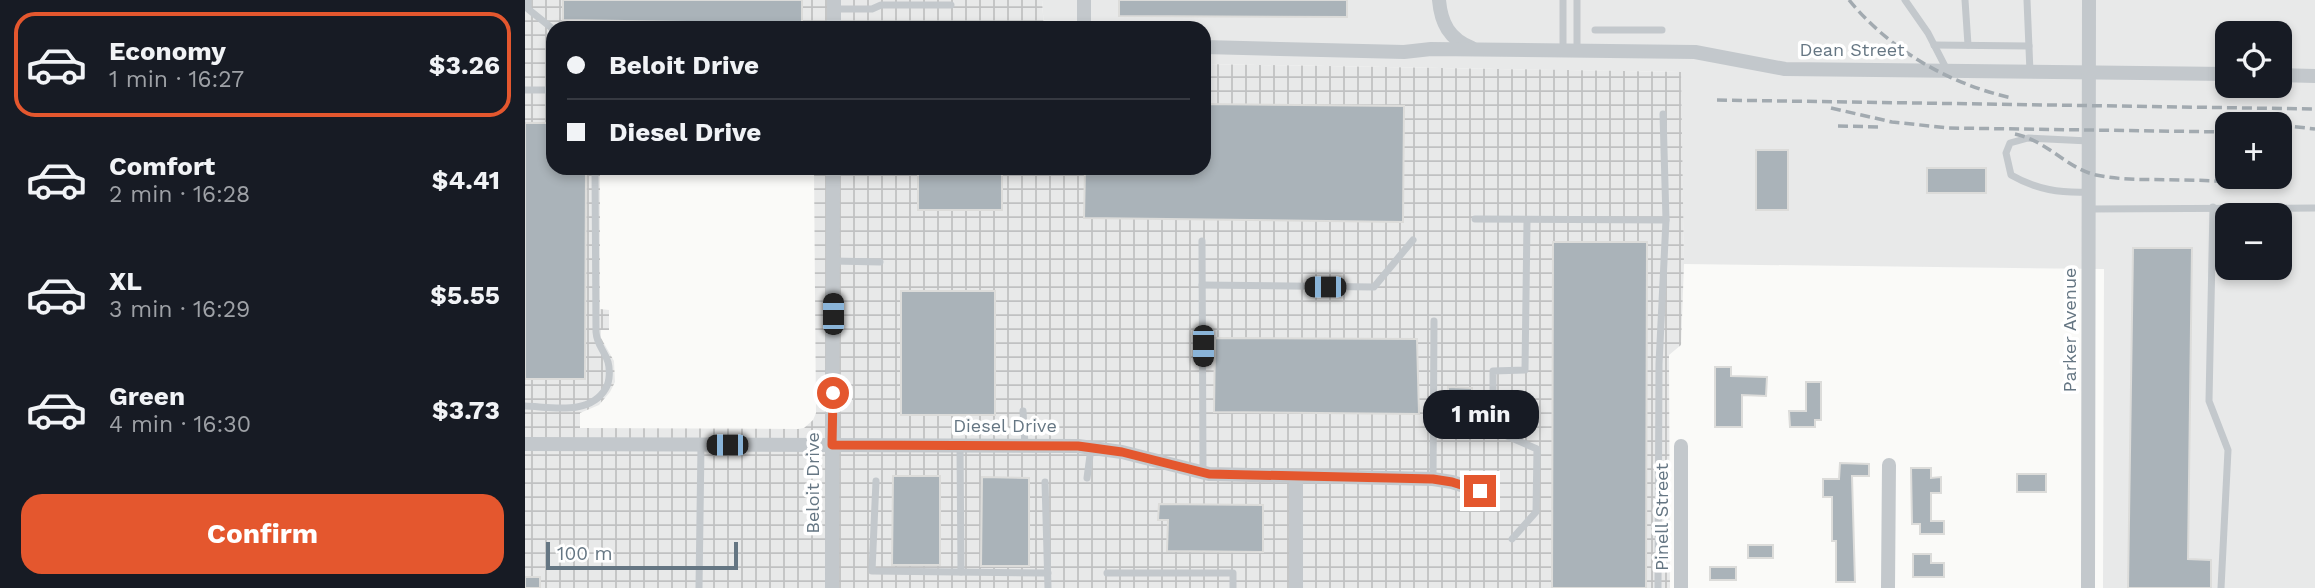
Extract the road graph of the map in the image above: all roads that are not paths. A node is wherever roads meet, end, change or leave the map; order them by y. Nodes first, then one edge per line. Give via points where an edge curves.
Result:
1 (528, 0) edge
2 (1084, 0) edge
3 (1439, 0) edge
4 (1563, 0) edge
5 (1577, 0) edge
6 (1905, 0) edge
7 (1965, 0) edge
8 (2027, 0) edge
9 (2089, 0) edge
10 (834, 5) edge
11 (951, 5) dead end
12 (1084, 21) edge
13 (546, 23) edge
14 (1595, 30) dead end
15 (1662, 30) dead end
16 (1934, 45) junction
17 (1968, 45) junction
18 (2029, 46) junction
19 (1211, 47) edge
20 (1477, 49) junction
21 (1570, 51) junction
22 (1948, 70) junction
23 (2031, 72) junction
24 (2089, 73) junction
25 (2215, 74) edge
26 (2292, 75) edge
27 (2315, 76) edge
28 (525, 90) edge
29 (546, 90) edge
30 (1663, 114) dead end
31 (2089, 141) junction
32 (595, 175) edge
33 (833, 175) edge
34 (2089, 192) junction
35 (2213, 207) junction
36 (2315, 208) edge
37 (2089, 209) junction
38 (1475, 219) dead end
39 (1667, 220) junction
40 (1527, 221) junction
41 (1413, 240) dead end
42 (1202, 241) dead end
43 (833, 261) junction
44 (880, 262) dead end
45 (1202, 285) junction
46 (1434, 321) dead end
47 (525, 406) edge
48 (1023, 411) dead end
49 (525, 444) edge
50 (701, 445) junction
51 (832, 445) junction
52 (960, 445) junction
53 (1025, 445) junction
54 (1681, 446) dead end
55 (1091, 447) junction
56 (1889, 465) dead end
57 (1203, 473) junction
58 (1296, 477) junction
59 (1087, 478) dead end
60 (1433, 479) junction
61 (876, 481) dead end
62 (1045, 482) dead end
63 (1480, 491) dead end
64 (1512, 539) dead end
65 (961, 572) junction
66 (1048, 573) junction
67 (1107, 573) dead end
68 (699, 588) edge
69 (832, 588) edge
70 (1048, 588) edge
71 (1233, 588) edge
72 (1296, 588) edge
73 (1658, 588) edge
74 (1681, 588) edge
75 (1888, 588) edge
76 (2088, 588) edge
77 (2221, 588) edge

1 - 13 lane via 528,9
2 - 12 street
3 - 20 street via 1446,29
4 - 21 lane
5 - 21 lane
6 - 16 lane
7 - 17 lane
8 - 18 lane
9 - 24 street, Parker Avenue
10 - 11 lane via 872,9 881,5
14 - 15 lane
16 - 17 lane
16 - 22 lane
17 - 18 lane
18 - 23 lane
19 - 20 street, Dean Street via 1404,52
20 - 21 street, Dean Street
21 - 22 street, Dean Street via 1695,52 1785,69
22 - 23 street, Dean Street
23 - 24 street, Dean Street
24 - 25 street, Dean Street
24 - 31 street, Parker Avenue
26 - 27 street
28 - 29 lane
30 - 39 lane
31 - 34 street, Parker Avenue
31 - 34 lane via 2028,138 2010,142 2006,153 2011,174 2029,186
32 - 47 lane via 596,332 608,362 608,384 600,397 586,405
33 - 43 street, Beloit Drive
34 - 37 street, Parker Avenue
35 - 36 lane
35 - 37 lane
35 - 77 lane via 2209,401 2228,450
37 - 76 street, Parker Avenue
38 - 40 lane
39 - 40 lane
39 - 73 lane via 1659,365
40 - 64 lane via 1525,370 1493,371 1493,430 1537,449 1537,512
41 - 45 lane via 1374,287
42 - 45 lane
43 - 44 lane
43 - 51 street, Beloit Drive
45 - 57 lane
46 - 60 lane
48 - 53 lane
49 - 50 street, Diesel Drive
50 - 51 street, Diesel Drive
50 - 68 lane
51 - 52 street, Diesel Drive
51 - 69 street, Beloit Drive
52 - 53 street, Diesel Drive
52 - 65 lane
53 - 55 street, Diesel Drive
54 - 74 street, Pinell Street
55 - 57 street, Diesel Drive
55 - 59 lane
56 - 75 street
57 - 58 street, Diesel Drive
58 - 60 street, Diesel Drive
58 - 72 street
60 - 63 street, Diesel Drive
61 - 65 lane via 873,571
62 - 66 lane
65 - 66 lane
66 - 70 lane
67 - 71 lane via 1233,573

